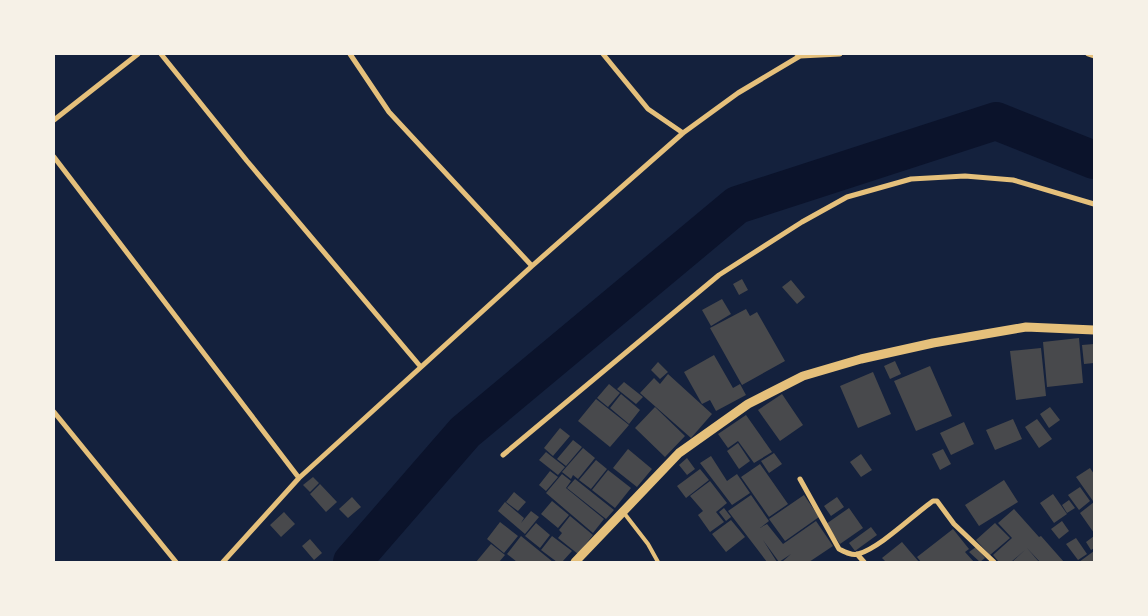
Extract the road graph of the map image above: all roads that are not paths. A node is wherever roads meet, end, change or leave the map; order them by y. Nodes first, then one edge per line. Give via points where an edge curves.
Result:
1 (138, 54) edge
2 (161, 54) edge
3 (350, 54) edge
4 (602, 54) edge
5 (840, 54) edge
6 (1088, 54) edge
7 (799, 55) edge
8 (1094, 56) edge
9 (54, 120) edge
10 (683, 133) junction
11 (54, 157) edge
12 (1094, 204) edge
13 (532, 266) junction
14 (1094, 330) edge
15 (420, 366) junction
16 (54, 412) edge
17 (503, 456) dead end
18 (299, 478) junction
19 (800, 479) dead end
20 (623, 512) junction
21 (857, 554) junction
22 (176, 562) edge
23 (224, 562) edge
24 (576, 562) edge
25 (658, 562) edge
26 (864, 562) edge
27 (994, 562) edge

1 - 9 street
2 - 15 street
3 - 13 street via 389,112
4 - 10 street via 648,109
5 - 7 street
6 - 8 street
7 - 10 street via 738,93
10 - 13 street
11 - 18 street
12 - 17 street via 1013,180 965,176 911,179 848,197 719,275
13 - 15 street
14 - 20 street via 1026,327 860,359 803,376 748,404 679,453
15 - 18 street
16 - 22 street
18 - 23 street
19 - 21 street via 839,549
20 - 24 street
20 - 25 lane
21 - 26 street
21 - 27 street via 882,540 933,501 938,501 954,524

